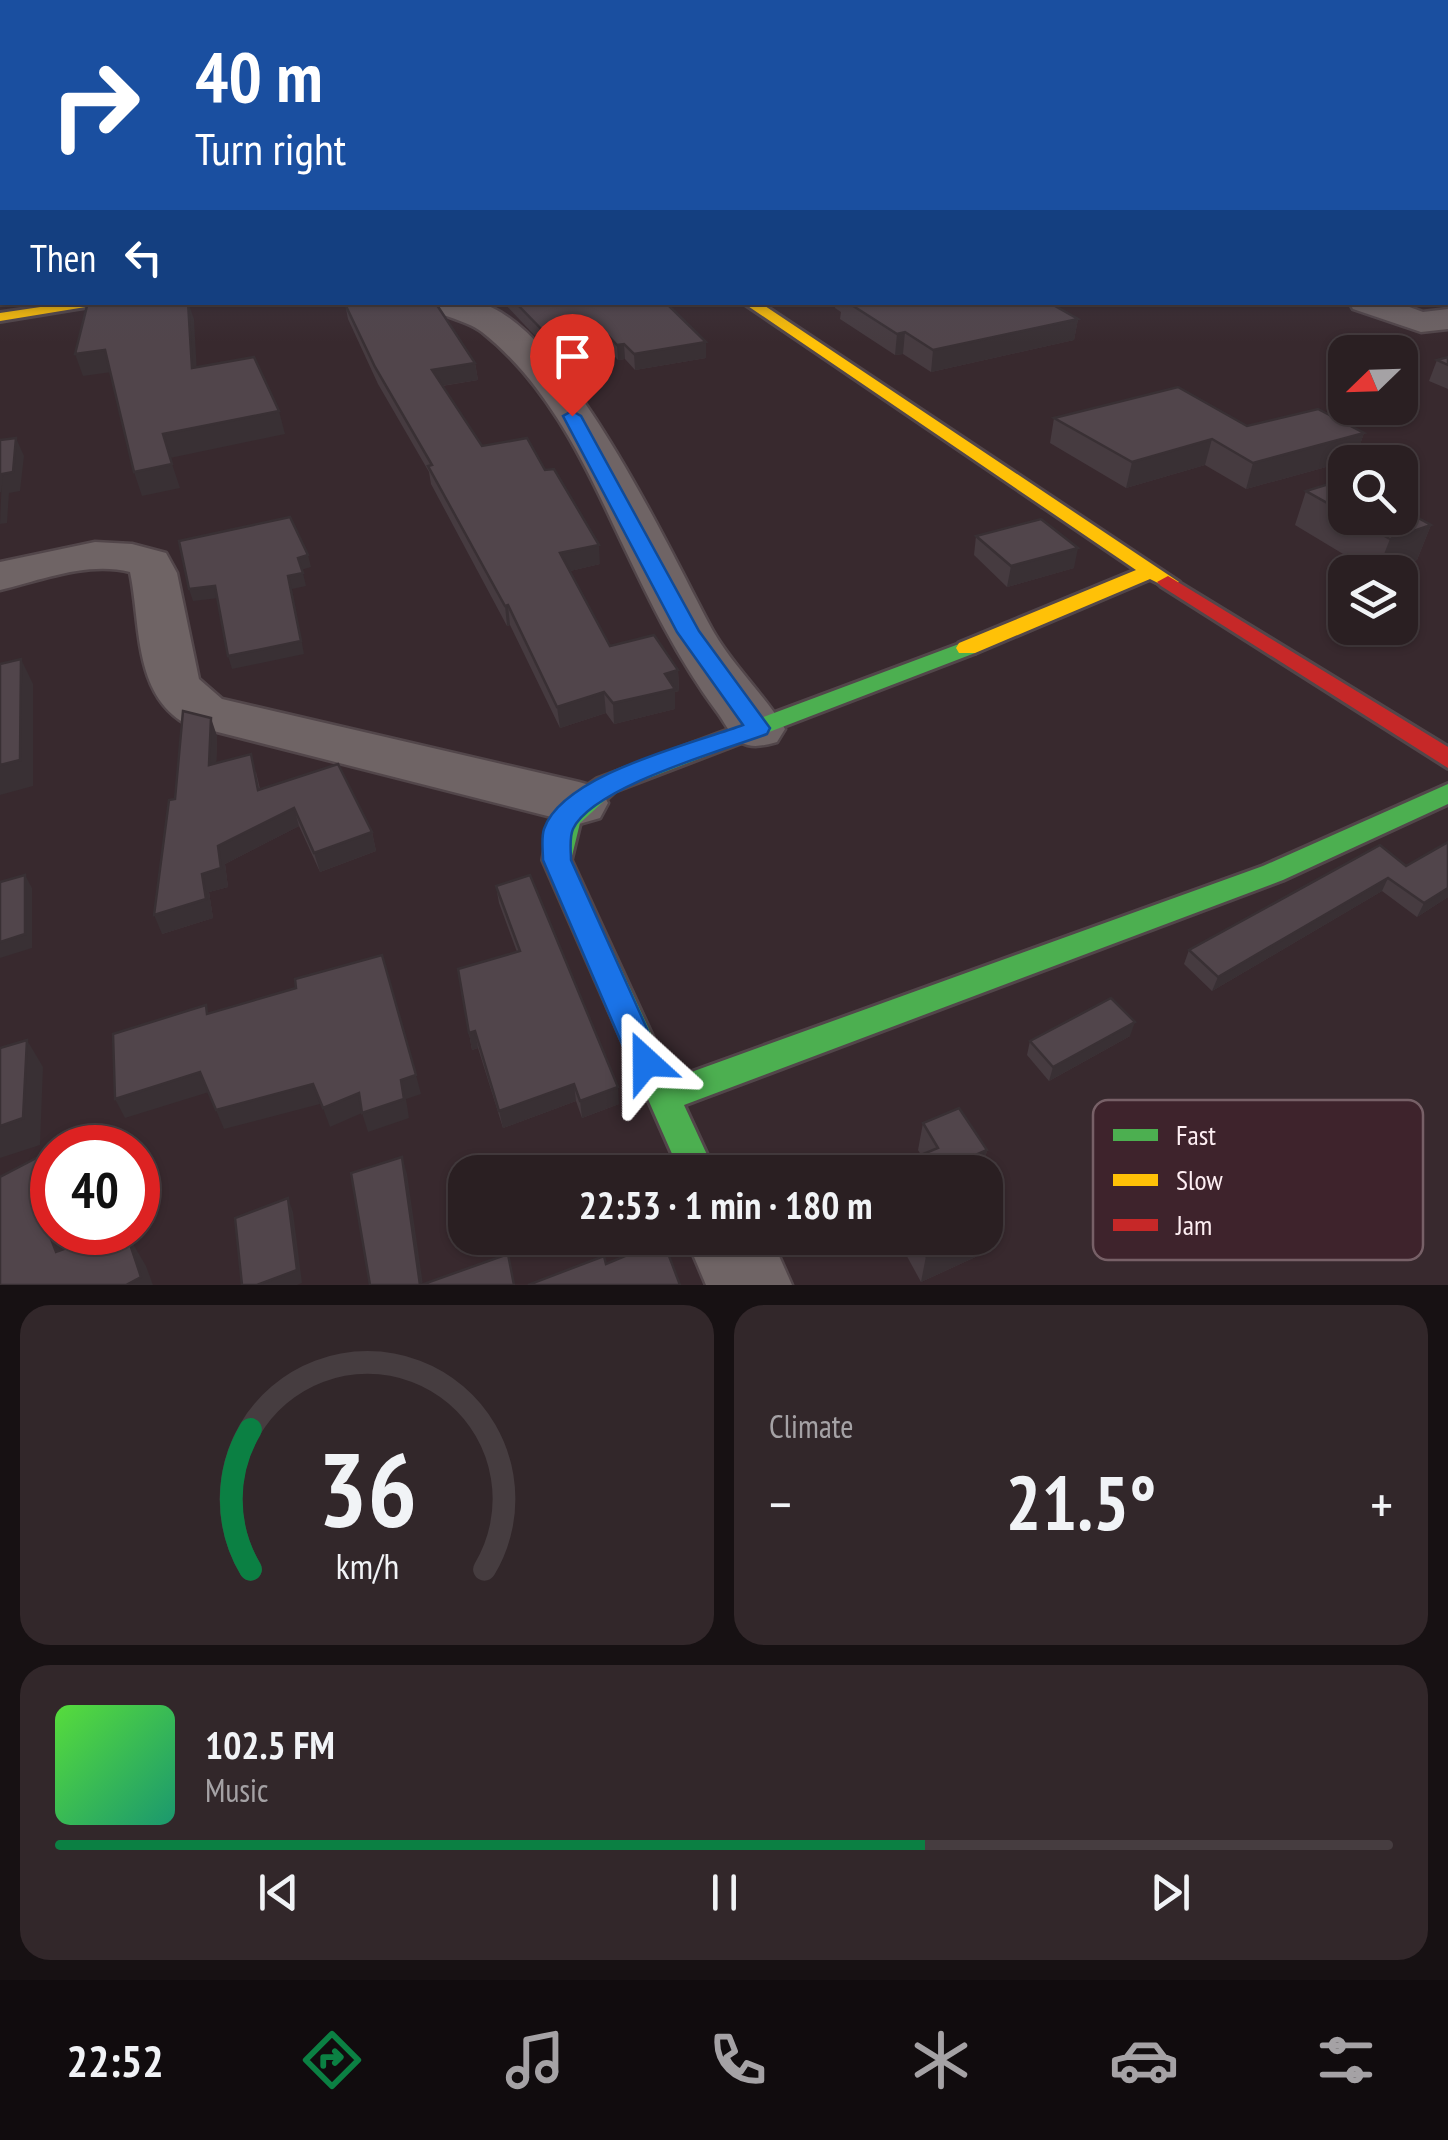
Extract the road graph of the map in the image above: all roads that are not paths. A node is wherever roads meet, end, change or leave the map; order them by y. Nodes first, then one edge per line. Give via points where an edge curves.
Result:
1 (87, 305) edge
2 (456, 305) edge
3 (754, 305) edge
4 (1371, 305) edge
5 (0, 317) edge
6 (1444, 323) edge
7 (1151, 571) junction
8 (0, 576) edge
9 (758, 728) junction
10 (1448, 760) edge
11 (1448, 793) edge
12 (578, 802) junction
13 (661, 1098) junction
14 (688, 1155) edge
15 (735, 1255) edge
16 (750, 1285) edge

1 - 5 street
2 - 9 street via 494,325 553,386 592,446 688,632
3 - 7 street
4 - 6 street via 1404,319
7 - 9 street
7 - 10 street
8 - 12 street via 98,554 132,555 150,563 154,573 173,679 188,704
9 - 12 street via 606,785
11 - 13 street via 1272,873
12 - 13 street via 557,830 557,860
13 - 14 street
15 - 16 street

